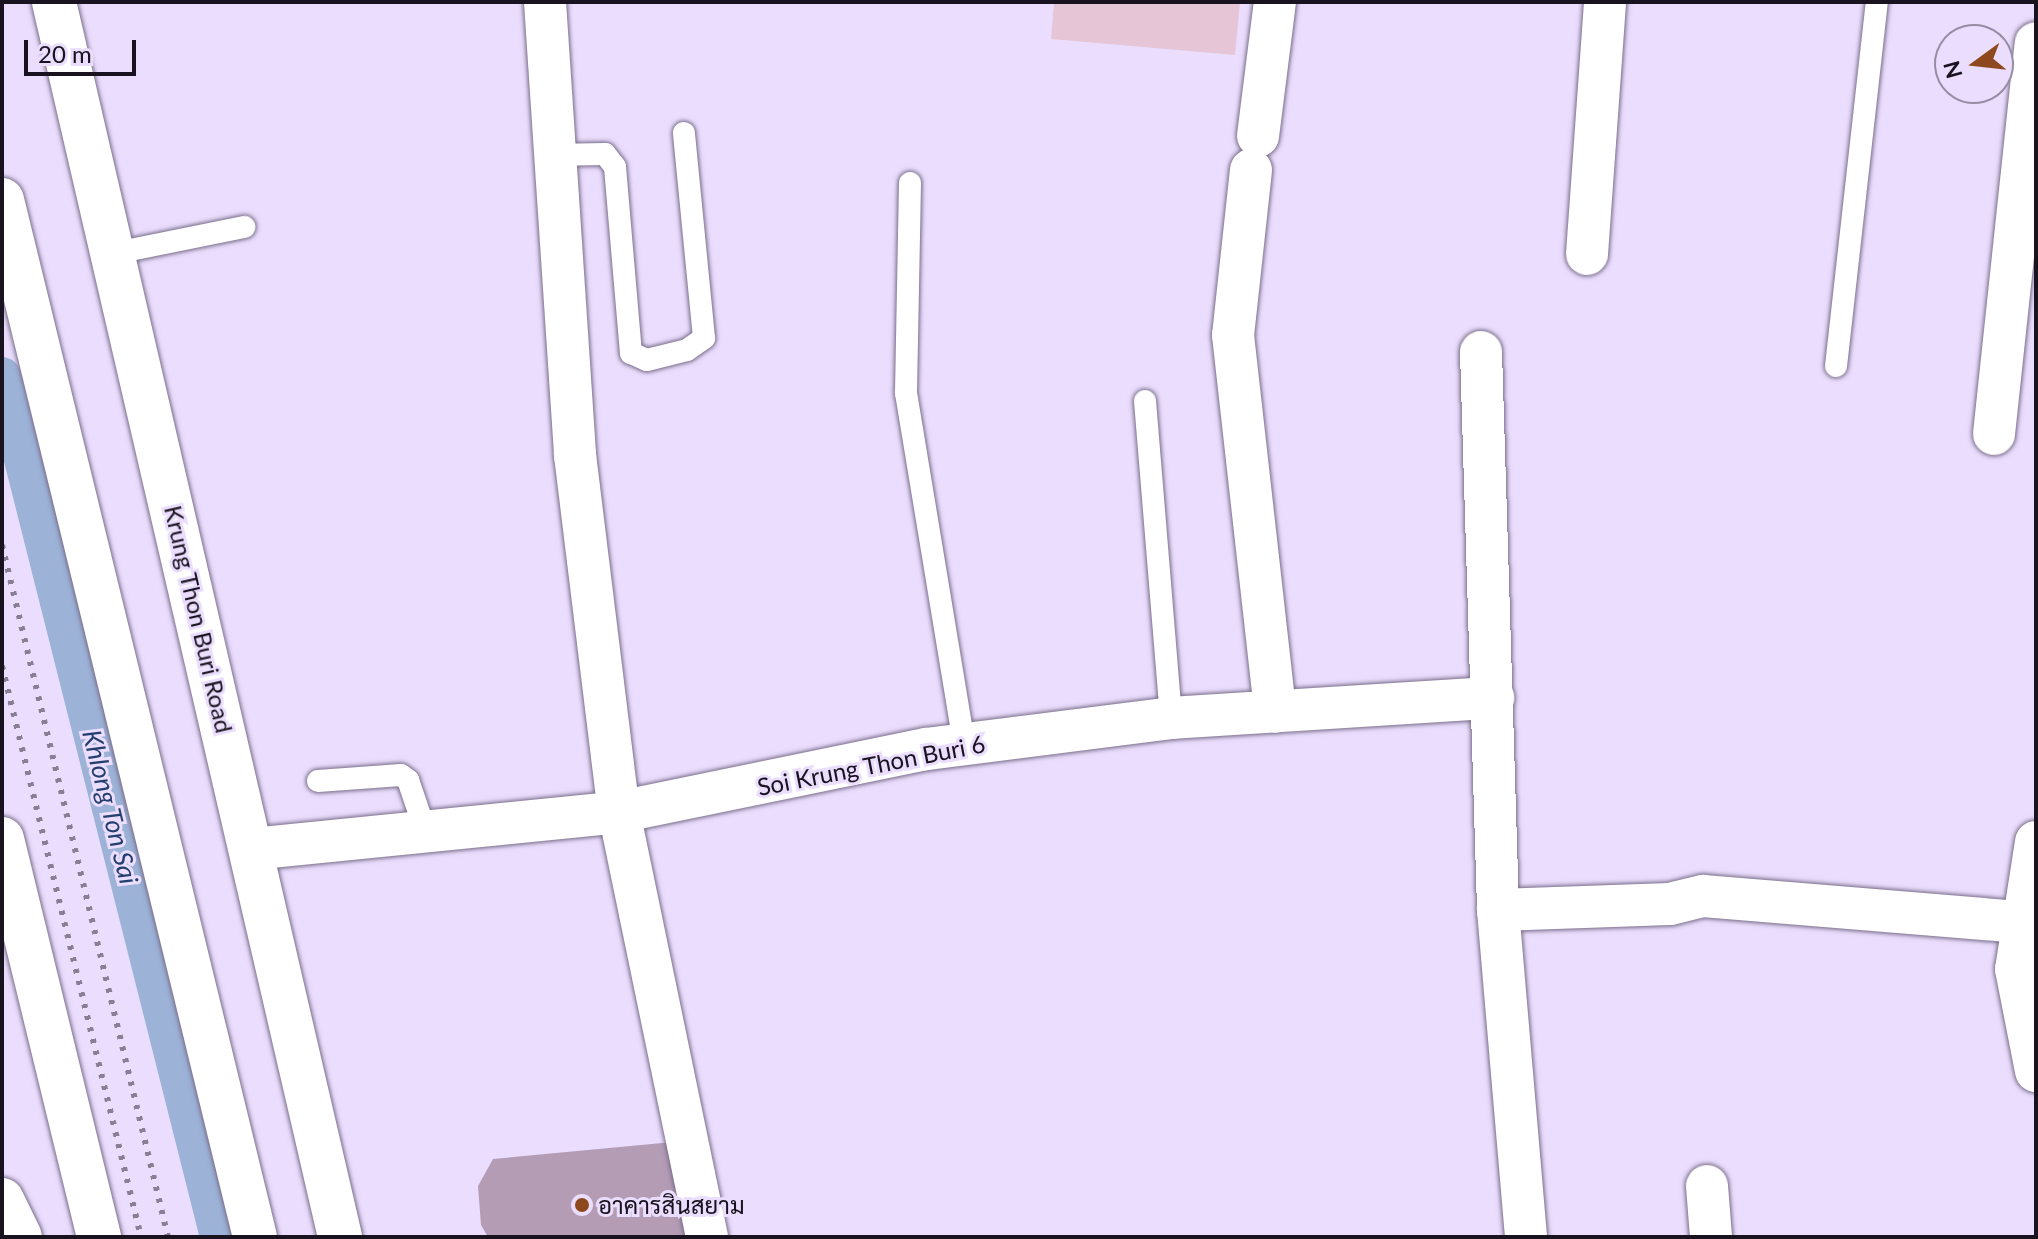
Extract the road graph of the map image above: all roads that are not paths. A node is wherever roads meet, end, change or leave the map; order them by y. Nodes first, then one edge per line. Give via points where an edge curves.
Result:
1 (54, 2) edge
2 (545, 2) edge
3 (1275, 2) edge
4 (1605, 2) edge
5 (1877, 2) edge
6 (2036, 43) edge
7 (684, 133) dead end
8 (552, 155) junction
9 (910, 183) dead end
10 (2, 200) edge
11 (244, 227) dead end
12 (115, 253) junction
13 (1587, 254) dead end
14 (1481, 352) dead end
15 (1836, 366) dead end
16 (1145, 401) dead end
17 (1994, 434) dead end
18 (1493, 698) junction
19 (1275, 712) junction
20 (1171, 718) junction
21 (964, 744) junction
22 (318, 781) dead end
23 (619, 812) junction
24 (426, 833) junction
25 (2, 839) edge
26 (2036, 842) edge
27 (251, 849) junction
28 (1498, 910) junction
29 (2018, 922) junction
30 (2036, 1071) edge
31 (1707, 1186) dead end
32 (2, 1200) edge
33 (20, 1237) edge
34 (99, 1237) edge
35 (255, 1237) edge
36 (340, 1237) edge
37 (707, 1237) edge
38 (1526, 1237) edge
39 (1711, 1237) edge

1 - 12 main road, Krung Thon Buri Road
2 - 8 street
3 - 19 street via 1233,335
4 - 13 street
5 - 15 lane
6 - 17 street
7 - 8 lane via 704,338 687,350 647,360 631,353 615,167 605,154
8 - 23 street via 575,455
9 - 21 lane via 906,393
10 - 35 main road
11 - 12 lane
12 - 27 main road, Krung Thon Buri Road
14 - 18 street
16 - 20 lane
18 - 19 street, Soi Krung Thon Buri 6
18 - 28 street
19 - 20 street, Soi Krung Thon Buri 6
20 - 21 street, Soi Krung Thon Buri 6
21 - 23 street, Soi Krung Thon Buri 6
22 - 24 lane via 401,775 408,780
23 - 24 street, Soi Krung Thon Buri 6
23 - 37 street
24 - 27 street, Soi Krung Thon Buri 6
25 - 34 main road
26 - 29 street
27 - 36 main road, Krung Thon Buri Road
28 - 29 street via 1670,904 1703,896
28 - 38 street
29 - 30 street via 2017,984
31 - 39 street
32 - 33 main road

